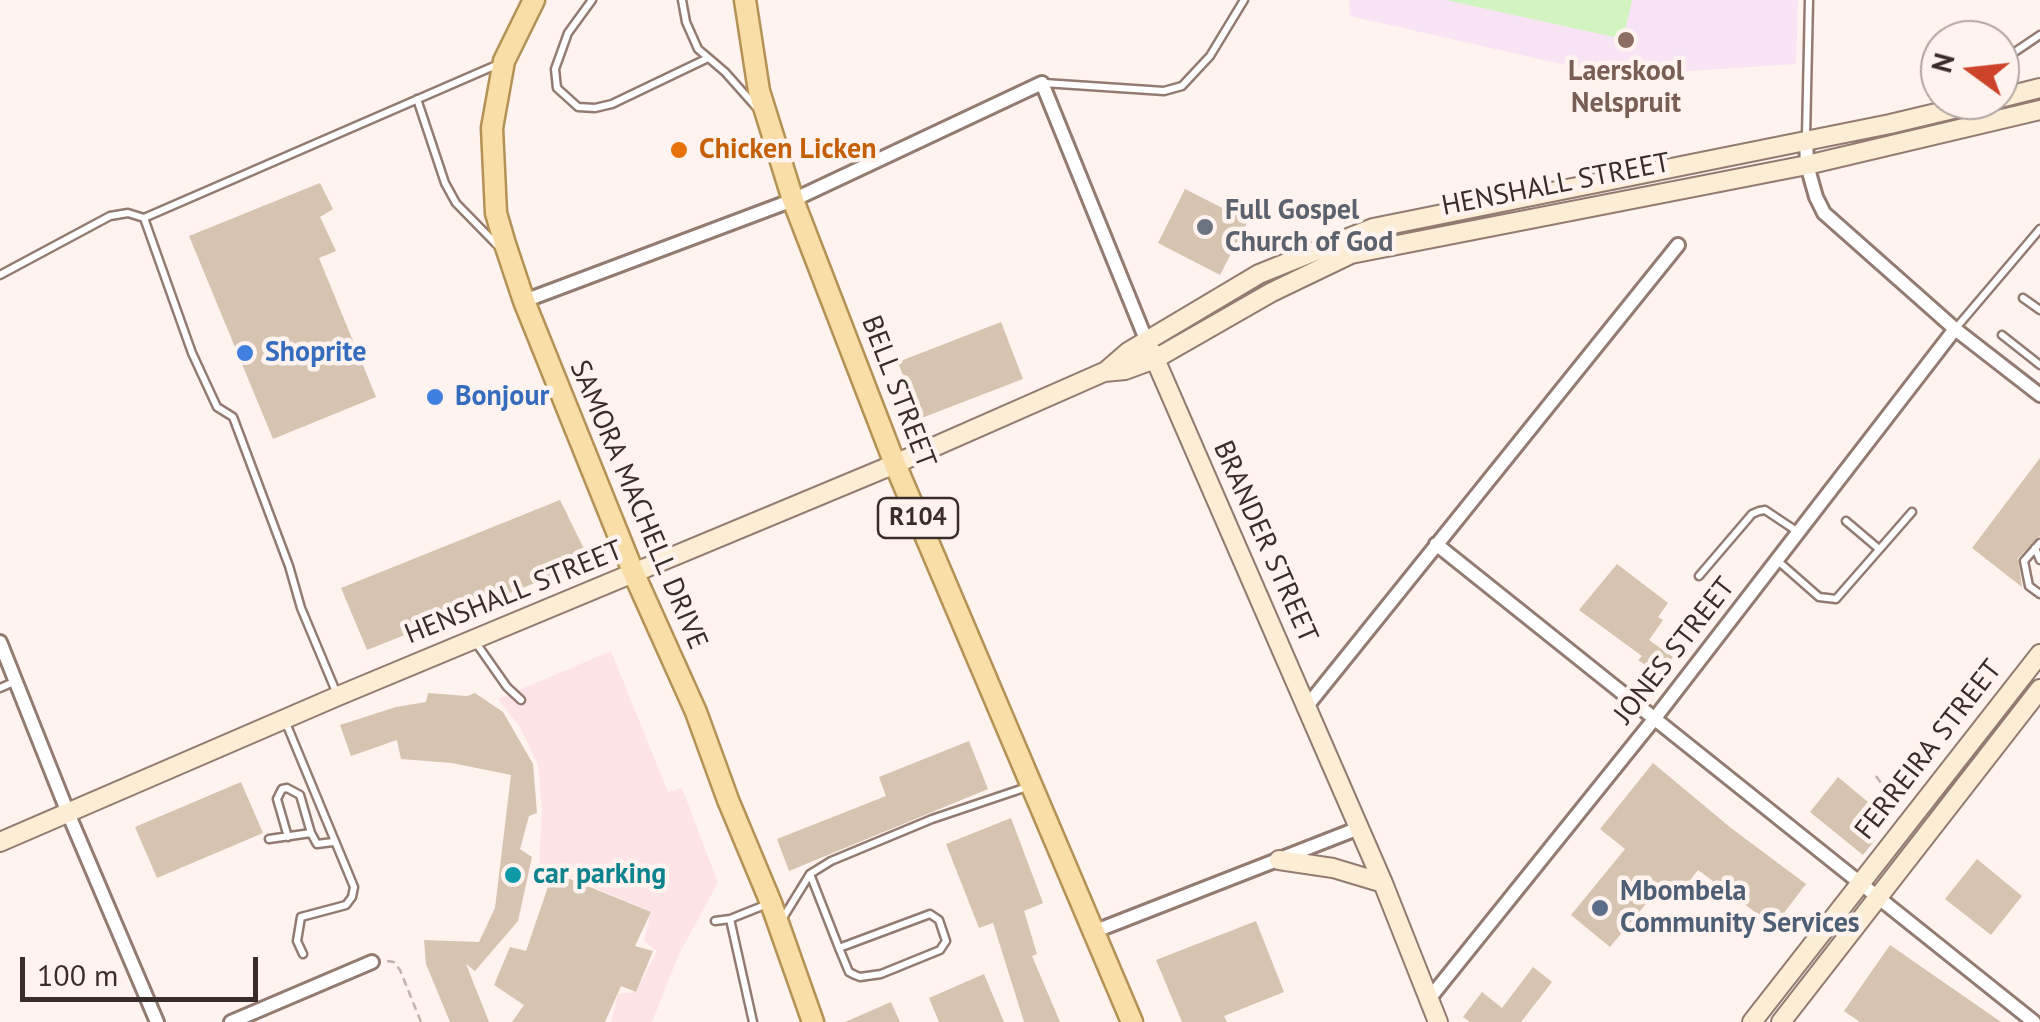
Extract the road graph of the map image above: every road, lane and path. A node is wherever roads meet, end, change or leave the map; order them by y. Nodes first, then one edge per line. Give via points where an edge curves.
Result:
1 (592, 0) edge
2 (682, 0) edge
3 (745, 0) edge
4 (1244, 0) edge
5 (1809, 0) edge
6 (533, 6) edge
7 (708, 58) junction
8 (504, 62) junction
9 (1042, 83) junction
10 (417, 99) junction
11 (2040, 110) edge
12 (1920, 114) edge
13 (768, 120) junction
14 (1806, 152) junction
15 (794, 200) junction
16 (144, 218) junction
17 (2040, 229) edge
18 (1678, 245) dead end
19 (510, 259) junction
20 (0, 274) edge
21 (2024, 298) dead end
22 (524, 302) junction
23 (2040, 310) edge
24 (1956, 329) junction
25 (2002, 335) dead end
26 (1151, 350) junction
27 (2040, 365) edge
28 (2040, 395) edge
29 (896, 464) junction
30 (1912, 512) dead end
31 (1846, 521) dead end
32 (1798, 532) junction
33 (1436, 544) junction
34 (2037, 546) edge
35 (1879, 549) junction
36 (1777, 560) junction
37 (2040, 560) edge
38 (634, 574) junction
39 (1700, 576) dead end
40 (2040, 594) edge
41 (473, 639) junction
42 (0, 642) edge
43 (2040, 654) edge
44 (16, 681) junction
45 (0, 688) edge
46 (2040, 689) edge
47 (338, 696) junction
48 (521, 700) dead end
49 (1307, 706) junction
50 (1655, 718) junction
51 (284, 719) junction
52 (1876, 776) dead end
53 (1032, 786) junction
54 (68, 814) junction
55 (1908, 820) junction
56 (1359, 828) junction
57 (311, 833) junction
58 (288, 838) junction
59 (269, 839) dead end
60 (0, 842) edge
61 (333, 842) junction
62 (1279, 860) junction
63 (810, 874) junction
64 (1860, 880) junction
65 (1383, 883) junction
66 (1878, 894) junction
67 (772, 903) junction
68 (730, 919) junction
69 (716, 921) dead end
70 (779, 924) junction
71 (1093, 932) junction
72 (839, 948) junction
73 (303, 954) dead end
74 (372, 962) joint
75 (1429, 998) junction
76 (1133, 1019) edge
77 (157, 1022) edge
78 (232, 1022) edge
79 (421, 1022) edge
80 (753, 1022) edge
81 (813, 1022) edge
82 (1438, 1022) edge
83 (1752, 1022) edge
84 (1781, 1022) edge
85 (2034, 1022) edge

1 - 7 lane via 568,33 554,69 557,88 578,107 612,104
2 - 7 lane via 692,36
3 - 13 main road, BELL STREET / R104
4 - 9 lane via 1210,56 1182,86 1164,92
5 - 14 lane
6 - 8 main road, SAMORA MACHELL DRIVE
7 - 13 lane
8 - 10 lane
8 - 19 main road, SAMORA MACHELL DRIVE via 491,161
9 - 15 street
9 - 26 street, BRANDER STREET
10 - 16 lane
10 - 19 lane via 456,203
11 - 14 street, HENSHALL STREET
12 - 14 street, HENSHALL STREET
13 - 15 main road, BELL STREET / R104
14 - 24 street via 1824,213
14 - 26 street, HENSHALL STREET via 1351,254
14 - 26 street, HENSHALL STREET via 1372,228 1259,274
15 - 22 street
15 - 29 main road, BELL STREET / R104
16 - 20 lane via 110,216
16 - 47 lane via 192,353 217,407 232,417
17 - 24 lane
18 - 33 street
19 - 22 main road, SAMORA MACHELL DRIVE
21 - 23 lane
22 - 38 main road, SAMORA MACHELL DRIVE
24 - 28 street
24 - 32 street, JONES STREET
25 - 27 lane
26 - 29 street, HENSHALL STREET via 1124,370 1104,372
26 - 49 street, BRANDER STREET
29 - 38 street, HENSHALL STREET
29 - 53 main road, BELL STREET / R104
30 - 35 lane
31 - 35 lane
32 - 36 street, JONES STREET
32 - 39 lane via 1766,510 1752,514
33 - 49 street
33 - 50 street
34 - 37 lane
34 - 40 lane via 2024,561 2029,586
35 - 36 lane via 1836,599 1819,597
36 - 50 street, JONES STREET
38 - 41 street, HENSHALL STREET
38 - 67 main road, SAMORA MACHELL DRIVE
41 - 47 street, HENSHALL STREET
41 - 48 lane
42 - 44 street
43 - 55 street, FERREIRA STREET
44 - 45 lane
44 - 54 street
46 - 66 street, FERREIRA STREET
47 - 51 street, HENSHALL STREET
49 - 56 street, BRANDER STREET
50 - 64 street
50 - 75 street, JONES STREET
51 - 54 street, HENSHALL STREET
51 - 61 lane
52 - 55 path
53 - 63 lane via 932,819
53 - 71 main road, BELL STREET / R104
54 - 60 street, HENSHALL STREET
54 - 77 street
55 - 64 street, FERREIRA STREET
56 - 62 street
56 - 65 street, BRANDER STREET
57 - 58 lane
57 - 58 lane via 300,795 282,789 276,799
57 - 61 lane via 317,844
58 - 59 lane
61 - 73 lane via 354,892 346,905 301,918 297,940
62 - 65 street
62 - 71 street
63 - 70 lane
63 - 72 lane
64 - 66 street
64 - 83 street, FERREIRA STREET
65 - 75 street, BRANDER STREET
66 - 84 street, FERREIRA STREET
66 - 85 street
67 - 68 lane
67 - 70 main road, SAMORA MACHELL DRIVE
68 - 69 lane
68 - 80 lane
70 - 81 main road, SAMORA MACHELL DRIVE
71 - 76 main road, BELL STREET / R104
72 - 72 lane via 860,978 940,950 946,941 930,914
74 - 78 street
74 - 79 path via 394,962
75 - 82 street, BRANDER STREET

